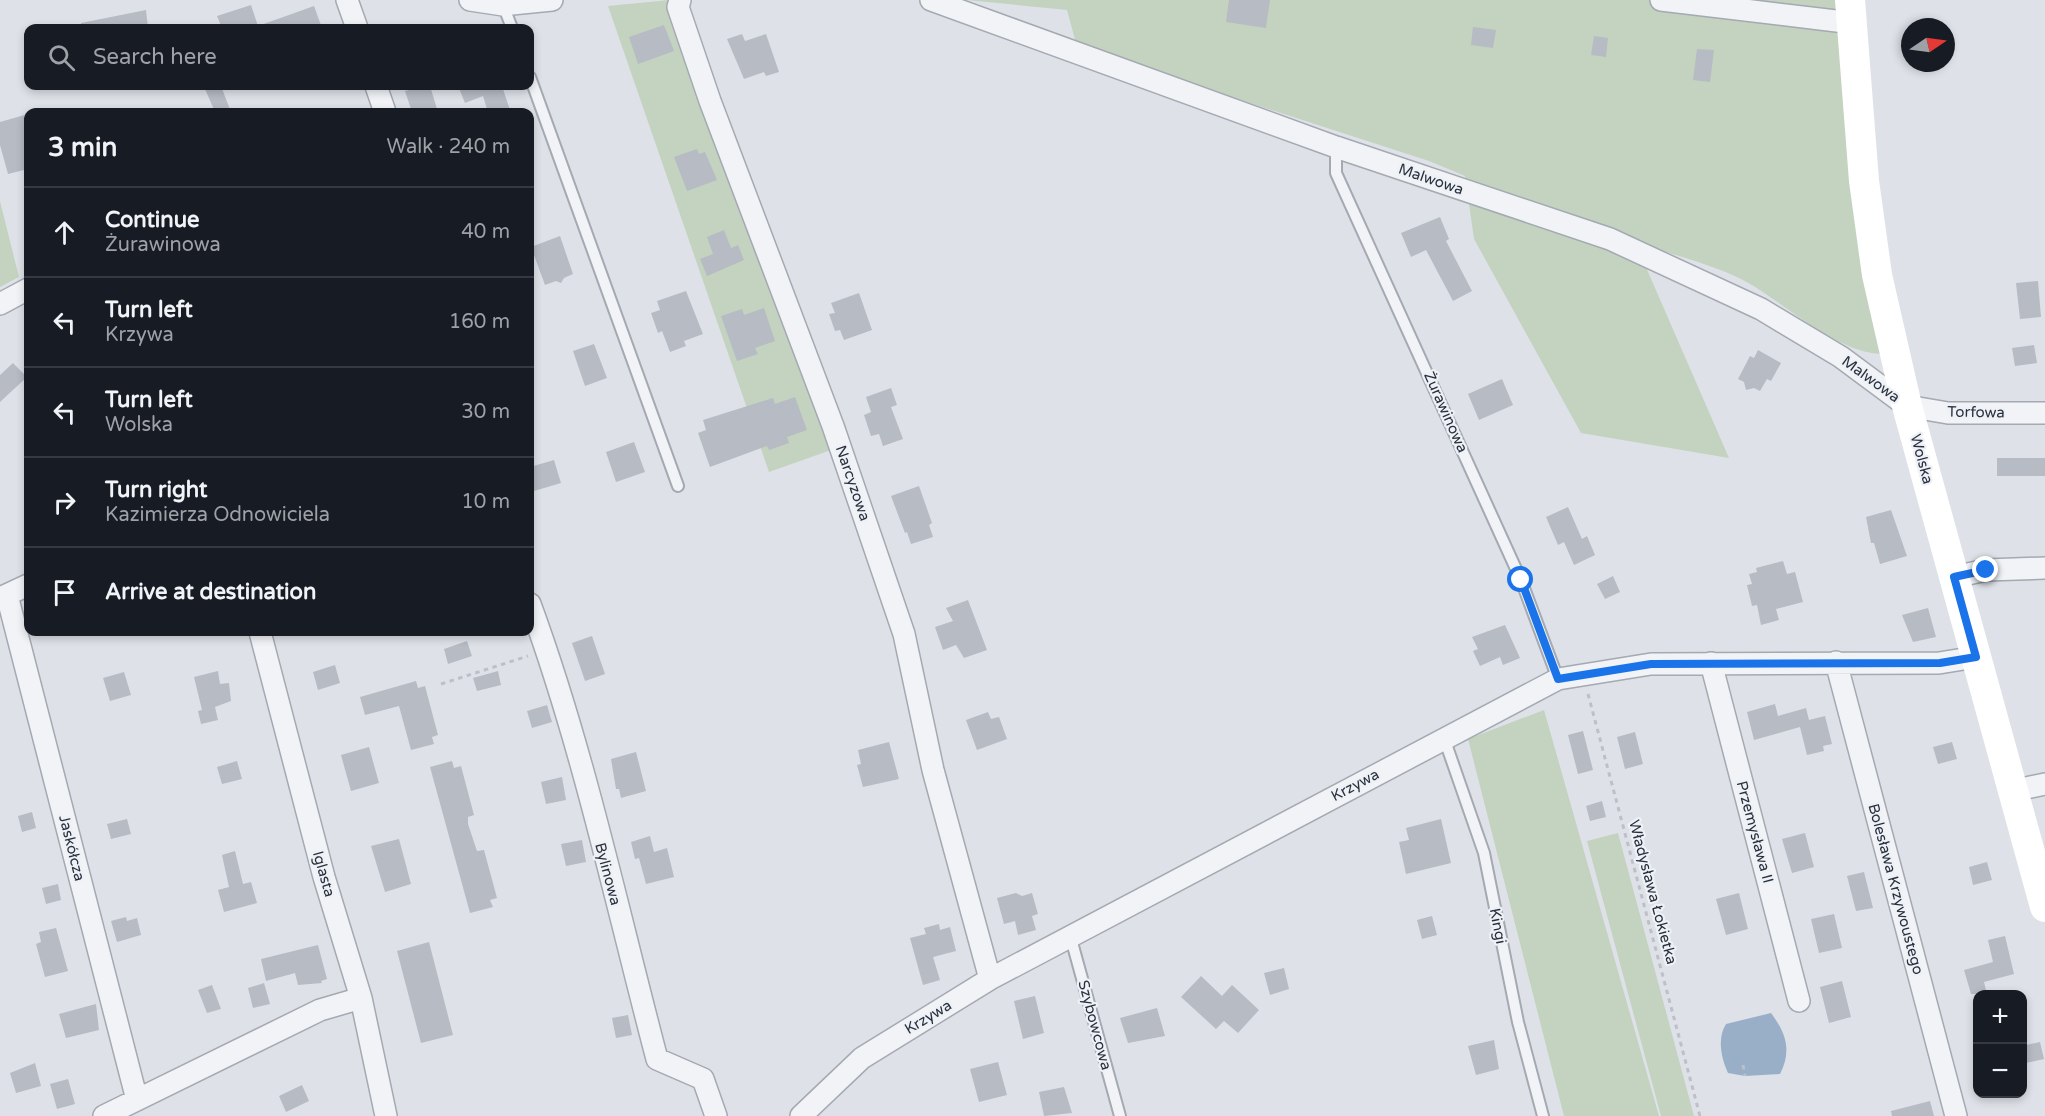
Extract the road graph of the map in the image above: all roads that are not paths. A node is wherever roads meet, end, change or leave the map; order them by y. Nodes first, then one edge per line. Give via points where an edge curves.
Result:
1 (347, 0) edge
2 (470, 0) edge
3 (552, 0) edge
4 (680, 0) edge
5 (931, 0) edge
6 (1661, 0) edge
7 (503, 5) junction
8 (1852, 11) edge
9 (356, 24) edge
10 (510, 24) edge
11 (534, 88) edge
12 (377, 90) edge
13 (384, 108) edge
14 (1336, 147) junction
15 (24, 292) edge
16 (0, 304) edge
17 (1907, 406) junction
18 (2045, 413) edge
19 (678, 486) dead end
20 (2045, 568) edge
21 (1954, 577) junction
22 (24, 587) edge
23 (4, 597) edge
24 (534, 615) edge
25 (261, 636) edge
26 (1976, 657) junction
27 (1836, 662) junction
28 (1711, 663) junction
29 (1558, 679) junction
30 (1444, 738) junction
31 (2045, 784) edge
32 (2012, 791) junction
33 (2045, 907) edge
34 (1070, 934) junction
35 (990, 979) junction
36 (361, 998) junction
37 (1799, 1001) dead end
38 (137, 1100) junction
39 (104, 1116) edge
40 (386, 1116) edge
41 (716, 1116) edge
42 (801, 1116) edge
43 (1120, 1116) edge
44 (1543, 1116) edge
45 (1956, 1116) edge

1 - 9 street
2 - 7 street
3 - 7 street
4 - 35 street, Narcyzowa via 678,7 710,101 833,426 904,634 933,770
5 - 14 street, Malwowa
6 - 8 street
7 - 10 lane
8 - 17 street, Wolska via 1870,232
11 - 19 lane
12 - 13 street
14 - 17 street, Malwowa via 1610,239 1761,309 1841,357
14 - 29 lane, Żurawinowa via 1336,173 1521,580
15 - 16 street
17 - 18 street, Torfowa via 1948,412
17 - 21 street, Wolska
20 - 21 street via 1986,570
21 - 26 street, Wolska
22 - 23 street
23 - 38 street, Jaskółcza
24 - 41 street, Bylinowa via 547,650 657,1059 703,1079
25 - 36 street, Iglasta via 324,876
26 - 27 street, Krzywa via 1940,663
26 - 32 street, Wolska
27 - 28 street, Krzywa
27 - 45 street, Bolesława Krzywoustego
28 - 29 street, Krzywa via 1651,664
28 - 37 street, Przemysława II
29 - 30 street, Krzywa
30 - 34 street, Krzywa
30 - 44 lane, Kingi via 1484,852 1518,1022
31 - 32 street
32 - 33 street, Wolska
34 - 35 street, Krzywa
34 - 43 lane, Szybowcowa
35 - 42 street, Krzywa via 862,1058
36 - 38 street via 320,1010
36 - 40 street, Iglasta
38 - 39 street

